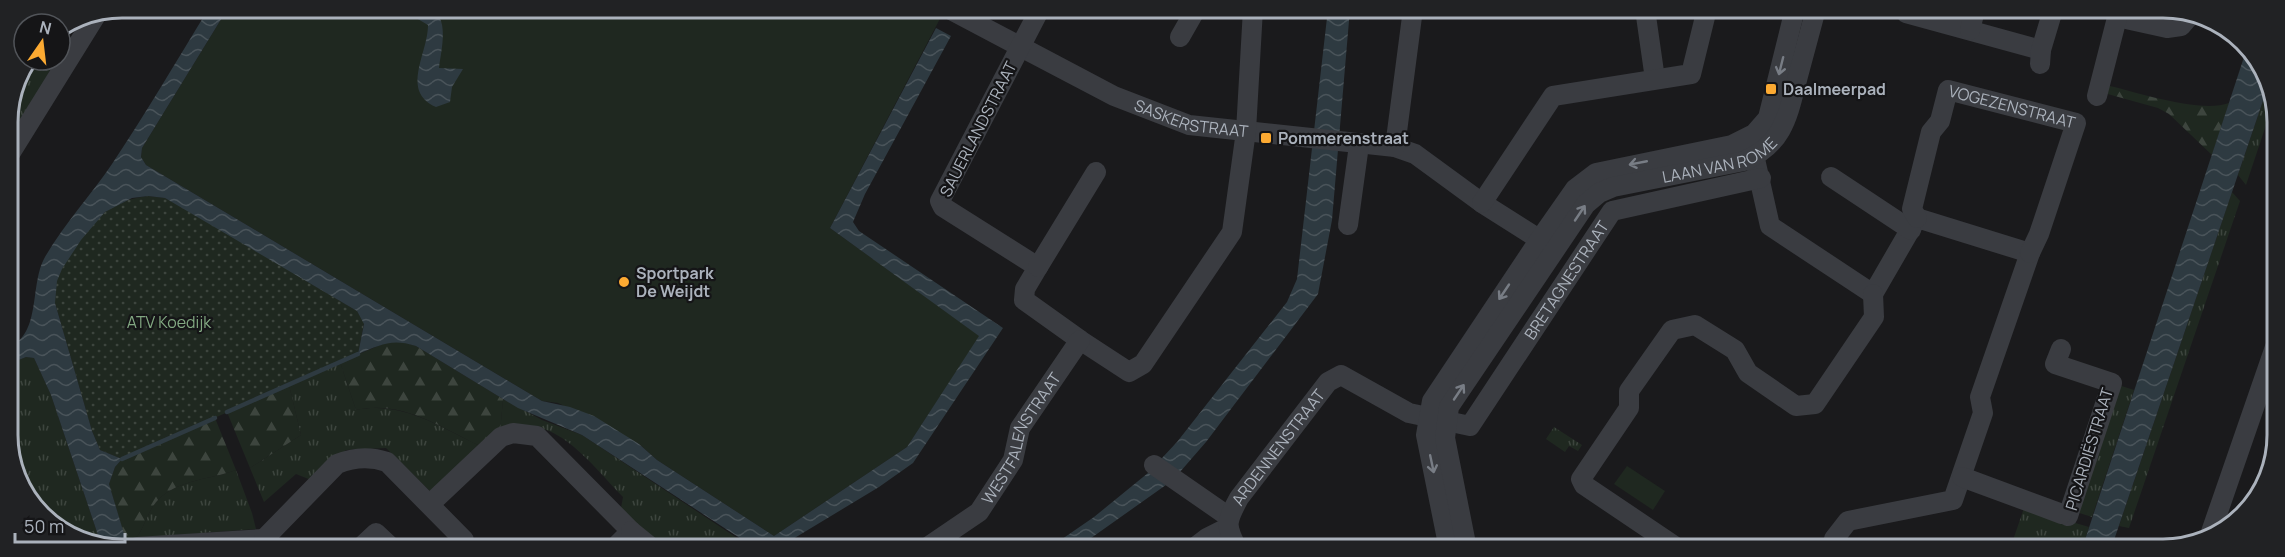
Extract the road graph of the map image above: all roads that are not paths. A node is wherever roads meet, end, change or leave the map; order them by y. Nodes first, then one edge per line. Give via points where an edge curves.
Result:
1 (966, 18) edge
2 (1035, 18) edge
3 (1191, 18) edge
4 (1253, 18) edge
5 (1412, 18) edge
6 (1646, 18) edge
7 (1705, 18) edge
8 (1793, 18) edge
9 (1814, 18) edge
10 (1930, 18) edge
11 (1973, 18) edge
12 (2051, 18) edge
13 (2117, 18) edge
14 (2134, 18) edge
15 (2185, 21) edge
16 (91, 24) edge
17 (1970, 30) junction
18 (1180, 37) dead end
19 (1020, 46) junction
20 (1655, 79) junction
21 (2097, 96) dead end
22 (1246, 131) junction
23 (18, 141) edge
24 (1355, 144) junction
25 (1395, 147) junction
26 (1752, 147) junction
27 (1096, 172) dead end
28 (1831, 177) dead end
29 (1761, 178) junction
30 (1482, 202) junction
31 (1914, 224) junction
32 (1348, 225) dead end
33 (1547, 244) junction
34 (2030, 254) junction
35 (1038, 267) junction
36 (1873, 294) junction
37 (1080, 340) junction
38 (2061, 350) dead end
39 (2267, 370) edge
40 (1437, 419) junction
41 (1154, 465) dead end
42 (1962, 477) junction
43 (430, 504) junction
44 (1228, 522) junction
45 (2213, 526) edge
46 (631, 531) junction
47 (268, 539) edge
48 (370, 539) edge
49 (382, 539) edge
50 (463, 539) edge
51 (623, 539) edge
52 (641, 539) edge
53 (939, 539) edge
54 (1206, 539) edge
55 (1234, 539) edge
56 (1447, 539) edge
57 (1465, 539) edge
58 (1664, 539) edge
59 (1834, 539) edge

1 - 19 street, SASKERSTRAAT
2 - 19 street
3 - 18 street
4 - 22 street
5 - 25 street
6 - 20 street
7 - 20 street via 1691,75
8 -> 26 street, LAAN VAN ROME via 1768,118
9 - 26 street, LAAN VAN ROME via 1787,119 1770,146
10 - 17 street
11 - 17 street
12 - 17 street via 2041,57
13 - 21 street
14 - 15 street via 2167,28 2181,26
16 - 23 street
19 - 22 street, SASKERSTRAAT via 1114,96 1189,125
19 - 35 street, SAUERLANDSTRAAT via 940,201 943,207
20 - 30 street via 1552,96
22 - 24 street, SASKERSTRAAT
22 - 37 street via 1232,232 1143,364 1129,372
24 - 25 street, SASKERSTRAAT
24 - 32 street
25 - 30 street, SASKERSTRAAT via 1415,154
26 - 29 street
26 - 33 street, LAAN VAN ROME via 1736,163 1607,189 1594,196
27 - 35 street
28 - 31 street
29 - 36 street via 1770,226
29 - 40 street, BRETAGNESTRAAT via 1612,211 1470,426
30 - 33 street, SASKERSTRAAT
31 - 34 street
31 - 34 street, VOGEZENSTRAAT via 1912,209 1931,132 1940,121 1948,90 2076,123
31 - 36 street
33 - 40 street, LAAN VAN ROME via 1453,401
34 - 42 street via 1980,397 1983,413
35 - 37 street via 1025,289 1024,300
36 - 58 street via 1874,317 1815,404 1796,406 1748,374 1735,350 1695,325 1672,330 1629,391 1629,408 1581,479 1584,485
37 - 53 street, WESTFALENSTRAAT via 1020,429 1013,460 979,512
38 - 42 street, PICARDIËSTRAAT via 2055,364 2112,383 2065,515
39 - 45 street
40 - 44 street, ARDENNENSTRAAT via 1409,413 1341,375 1328,382 1239,498
40 -> 56 street, LAAN VAN ROME via 1427,440
40 - 57 street, LAAN VAN ROME
41 - 44 street, ARDENNENSTRAAT
42 - 59 street via 1953,500 1848,521
43 - 46 street via 501,437 525,434 537,436
43 - 47 street via 387,462 375,458 349,459 337,464
43 - 50 street
44 - 54 street
44 - 55 street, ARDENNENSTRAAT
46 - 51 street
46 - 52 street
48 - 49 street via 376,533

